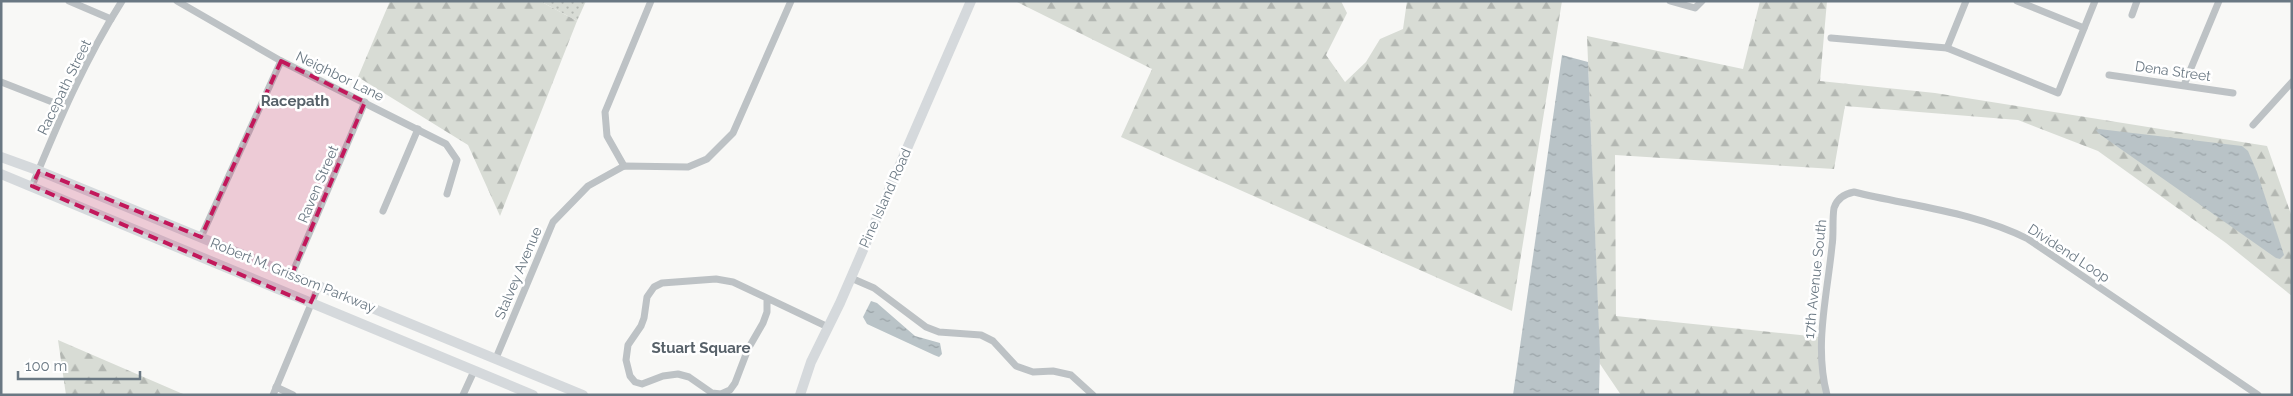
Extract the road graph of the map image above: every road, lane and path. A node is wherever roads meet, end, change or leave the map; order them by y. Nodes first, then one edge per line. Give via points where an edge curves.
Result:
1 (69, 1) edge
2 (122, 1) edge
3 (177, 1) edge
4 (651, 1) edge
5 (791, 1) edge
6 (971, 1) edge
7 (1670, 1) edge
8 (1702, 1) edge
9 (1966, 1) edge
10 (2017, 1) edge
11 (2095, 1) edge
12 (2137, 1) edge
13 (2219, 1) edge
14 (2132, 15) dead end
15 (111, 19) junction
16 (2084, 28) junction
17 (1831, 38) dead end
18 (1947, 48) junction
19 (281, 61) junction
20 (2109, 75) dead end
21 (1, 82) edge
22 (2292, 82) edge
23 (2184, 86) junction
24 (2233, 93) dead end
25 (365, 102) junction
26 (65, 107) junction
27 (2253, 125) dead end
28 (418, 129) junction
29 (1, 157) edge
30 (624, 166) junction
31 (39, 170) junction
32 (1, 174) edge
33 (32, 186) junction
34 (447, 194) dead end
35 (1841, 196) joint
36 (383, 211) dead end
37 (201, 237) junction
38 (292, 274) junction
39 (851, 278) junction
40 (319, 285) junction
41 (767, 300) junction
42 (310, 304) junction
43 (828, 326) junction
44 (496, 358) junction
45 (474, 371) junction
46 (274, 391) edge
47 (294, 395) edge
48 (463, 395) edge
49 (533, 395) edge
50 (583, 395) edge
51 (800, 395) edge
52 (1093, 395) edge
53 (1827, 395) edge
54 (2258, 395) edge

1 - 15 street
2 - 15 street, Racepath Street
3 - 19 street, Neighbor Lane
4 - 30 street via 605,112 607,136
5 - 30 street, Stalvey Avenue via 733,133 707,159 688,167
6 - 39 main road, Pine Island Road
7 - 8 street via 1694,8
9 - 18 street
10 - 16 street
11 - 16 street
12 - 14 street
13 - 23 street
15 - 26 street, Racepath Street
16 - 18 street via 2058,93
17 - 18 street
19 - 25 street, Neighbor Lane
19 - 37 street
20 - 23 street, Dena Street
21 - 26 street
22 - 27 street
23 - 24 street, Dena Street
25 - 28 street, Neighbor Lane
25 - 38 street, Raven Street
26 - 31 street, Racepath Street
28 - 34 street, Neighbor Lane via 446,144 455,155 457,160
28 - 36 street
29 - 31 main road, Robert M. Grissom Parkway
30 - 44 street, Stalvey Avenue via 588,186 553,222
31 - 33 street, Racepath Street
31 - 37 main road, Robert M. Grissom Parkway
32 - 33 main road, Robert M. Grissom Parkway
33 - 42 main road, Robert M. Grissom Parkway
35 - 53 street, 17th Avenue South via 1834,207 1833,242 1820,337
35 - 54 street, Dividend Loop via 1854,192 1971,218 2013,231
37 - 38 main road, Robert M. Grissom Parkway
38 - 40 main road, Robert M. Grissom Parkway
39 - 43 main road, Pine Island Road
39 - 52 street via 874,288 934,331 981,335 993,341 1016,366 1033,372 1053,371 1071,375
40 - 42 street
40 - 44 main road, Robert M. Grissom Parkway
41 - 41 street via 733,282 716,279 662,283 654,287 647,297 641,326 628,344 626,360 630,376 642,384 678,374 712,392 722,394 730,390 763,323
41 - 43 street
42 - 45 main road, Robert M. Grissom Parkway
42 - 46 street
43 - 51 main road, Pine Island Road
44 - 50 main road, Robert M. Grissom Parkway
45 - 48 street
45 - 49 main road, Robert M. Grissom Parkway
46 - 47 street

